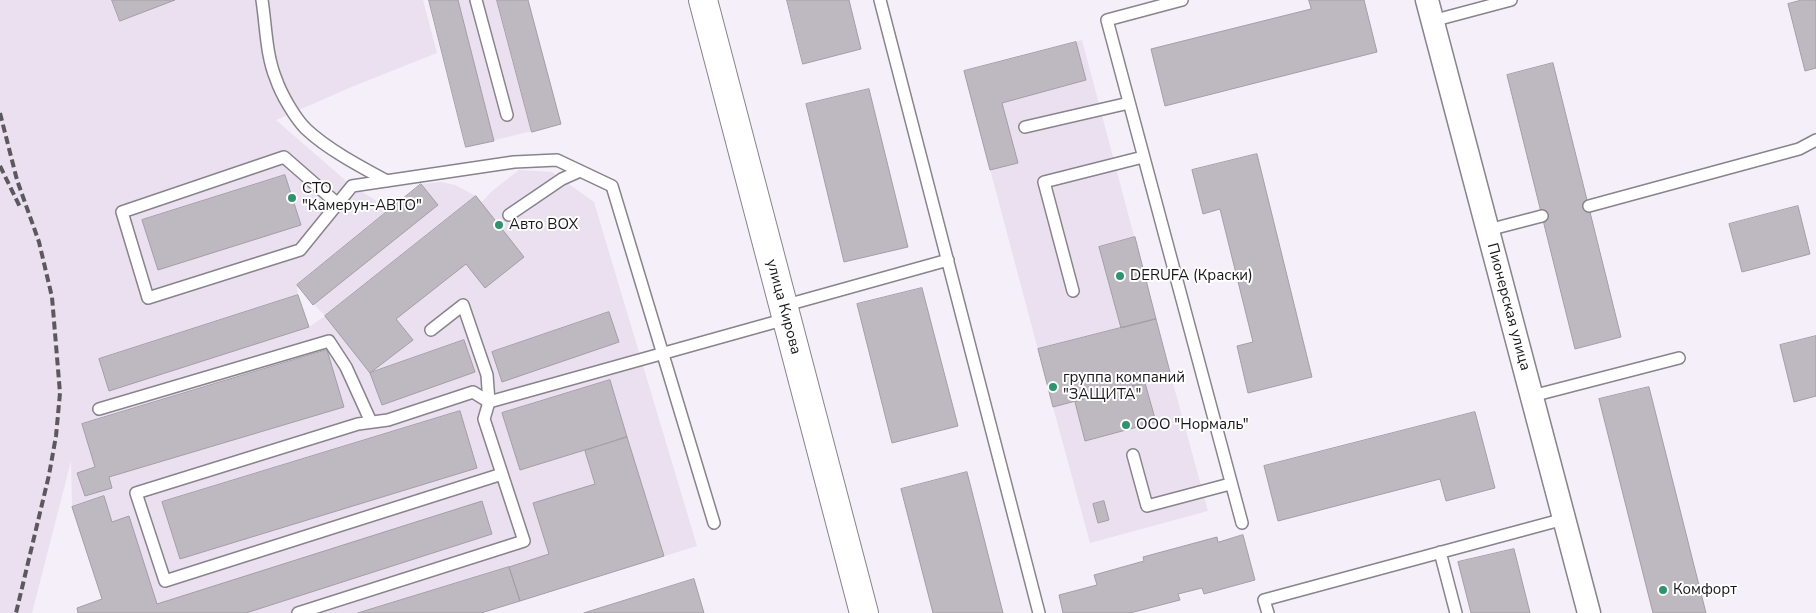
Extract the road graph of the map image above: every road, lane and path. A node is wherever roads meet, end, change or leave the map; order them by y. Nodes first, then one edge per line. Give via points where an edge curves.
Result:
1 (262, 0) edge
2 (476, 0) edge
3 (703, 0) edge
4 (880, 0) edge
5 (1182, 0) edge
6 (1511, 0) edge
7 (1430, 10) edge
8 (1129, 103) junction
9 (507, 116) dead end
10 (1024, 127) dead end
11 (1816, 140) edge
12 (1143, 156) junction
13 (580, 171) junction
14 (387, 181) junction
15 (339, 205) junction
16 (1589, 206) dead end
17 (509, 215) dead end
18 (1542, 216) dead end
19 (1488, 230) junction
20 (948, 260) junction
21 (1074, 291) dead end
22 (785, 312) junction
23 (431, 330) dead end
24 (663, 352) junction
25 (1680, 358) dead end
26 (1532, 396) junction
27 (489, 402) junction
28 (99, 409) dead end
29 (371, 422) junction
30 (1133, 455) dead end
31 (502, 474) junction
32 (1230, 484) junction
33 (1564, 519) junction
34 (714, 523) dead end
35 (1242, 523) dead end
36 (1440, 552) junction
37 (298, 613) edge
38 (864, 613) edge
39 (1039, 613) edge
40 (1268, 613) edge
41 (1456, 613) edge
42 (1589, 613) edge

1 - 14 lane via 268,50 276,79 305,128
2 - 9 lane
3 - 22 main road, улица Кирова
4 - 20 lane
5 - 8 lane via 1107,20
6 - 7 lane
7 - 19 street, Пионерская улица
8 - 10 lane
8 - 12 lane
11 - 16 lane via 1799,148
12 - 21 lane via 1044,182
12 - 32 lane
13 - 14 lane via 557,160 514,162
13 - 17 lane via 562,179
13 - 24 lane via 612,186
14 - 15 lane via 352,186
15 - 15 lane via 300,250 148,298 122,212 284,157
18 - 19 lane
19 - 26 street, Пионерская улица
20 - 22 lane
20 - 39 lane
22 - 24 lane
22 - 38 main road, улица Кирова
23 - 27 lane via 463,305 486,375
24 - 27 lane
24 - 34 lane
25 - 26 lane
26 - 33 street, Пионерская улица
27 - 29 lane via 473,392 388,420
27 - 31 lane via 484,419
28 - 29 lane via 329,341 346,367
29 - 31 lane via 136,493 165,581
30 - 32 lane via 1147,506
31 - 37 lane via 524,542
32 - 35 lane
33 - 36 lane
33 - 42 street, Пионерская улица
36 - 40 lane via 1264,600
36 - 41 lane

